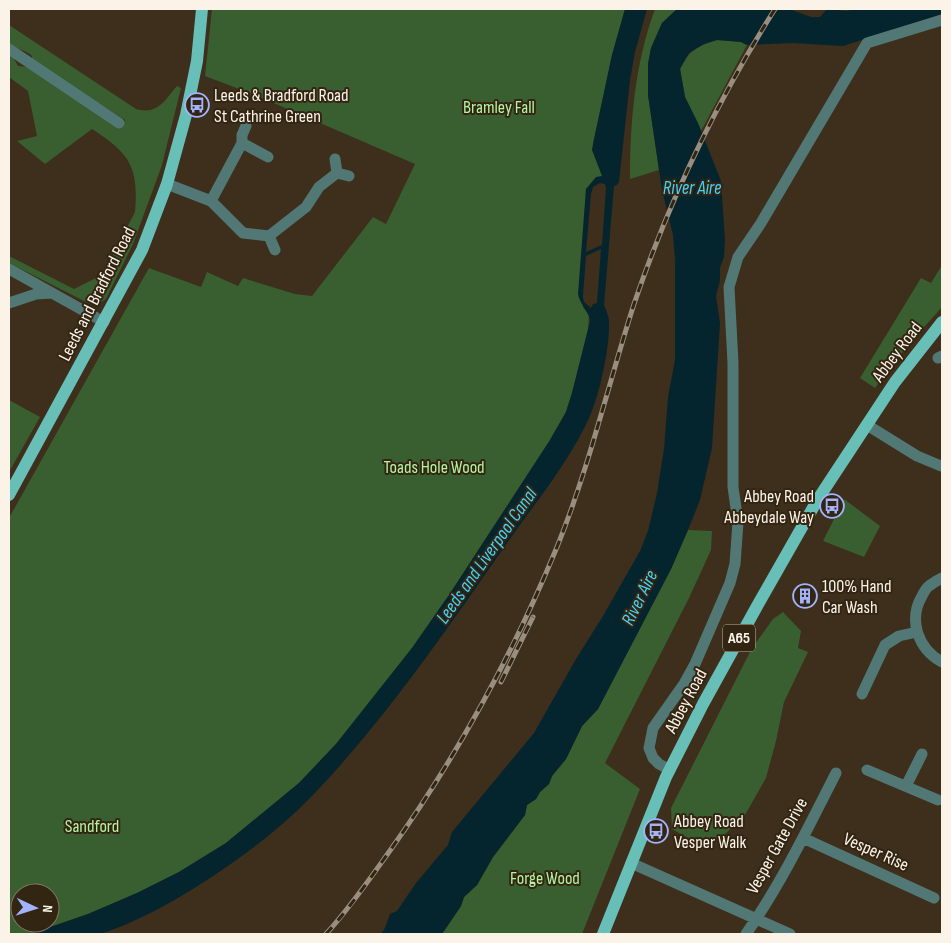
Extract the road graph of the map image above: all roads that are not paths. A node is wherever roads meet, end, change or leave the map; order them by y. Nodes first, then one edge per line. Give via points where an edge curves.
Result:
1 (202, 9) edge
2 (942, 20) edge
3 (9, 49) edge
4 (119, 123) dead end
5 (246, 126) dead end
6 (242, 143) junction
7 (268, 157) dead end
8 (335, 159) dead end
9 (337, 173) junction
10 (349, 176) dead end
11 (167, 184) junction
12 (212, 201) junction
13 (269, 236) junction
14 (274, 250) dead end
15 (9, 269) edge
16 (52, 293) junction
17 (9, 303) edge
18 (104, 322) junction
19 (942, 322) edge
20 (867, 424) junction
21 (942, 470) edge
22 (9, 495) edge
23 (942, 578) edge
24 (917, 632) junction
25 (942, 662) edge
26 (862, 694) dead end
27 (922, 754) dead end
28 (670, 770) junction
29 (867, 770) dead end
30 (836, 774) dead end
31 (906, 786) junction
32 (941, 797) edge
33 (803, 838) junction
34 (631, 863) junction
35 (934, 898) dead end
36 (756, 919) junction
37 (603, 934) edge
38 (746, 934) edge
39 (790, 934) edge

1 - 11 main road, Leeds and Bradford Road via 193,87
2 - 28 street via 867,43 738,257 729,286 733,487 738,522 735,564 695,664 651,734 649,748 653,758
3 - 4 street
5 - 6 street
6 - 7 street
6 - 12 street
8 - 9 street
9 - 10 street
9 - 13 street via 319,187 306,207
11 - 12 street
11 - 18 main road, Leeds and Bradford Road via 142,250
12 - 13 street via 243,233
13 - 14 street
15 - 16 street
16 - 17 street via 36,294
16 - 18 street
18 - 22 main road, Leeds and Bradford Road
19 - 20 main road, Abbey Road / A65
20 - 21 street
20 - 28 main road, Abbey Road / A65 via 810,513 708,695
23 - 24 street via 928,587 919,602 915,618
24 - 25 street via 926,650
24 - 26 street via 899,636 885,645
27 - 31 street
28 - 34 main road, Abbey Road / A65
29 - 31 street
30 - 33 street, Vesper Gate Drive
31 - 32 street
33 - 35 street, Vesper Rise
33 - 36 street, Vesper Gate Drive
34 - 36 street
34 - 37 main road, Abbey Road / A65
36 - 38 street, Vesper Gate Drive
36 - 39 street

